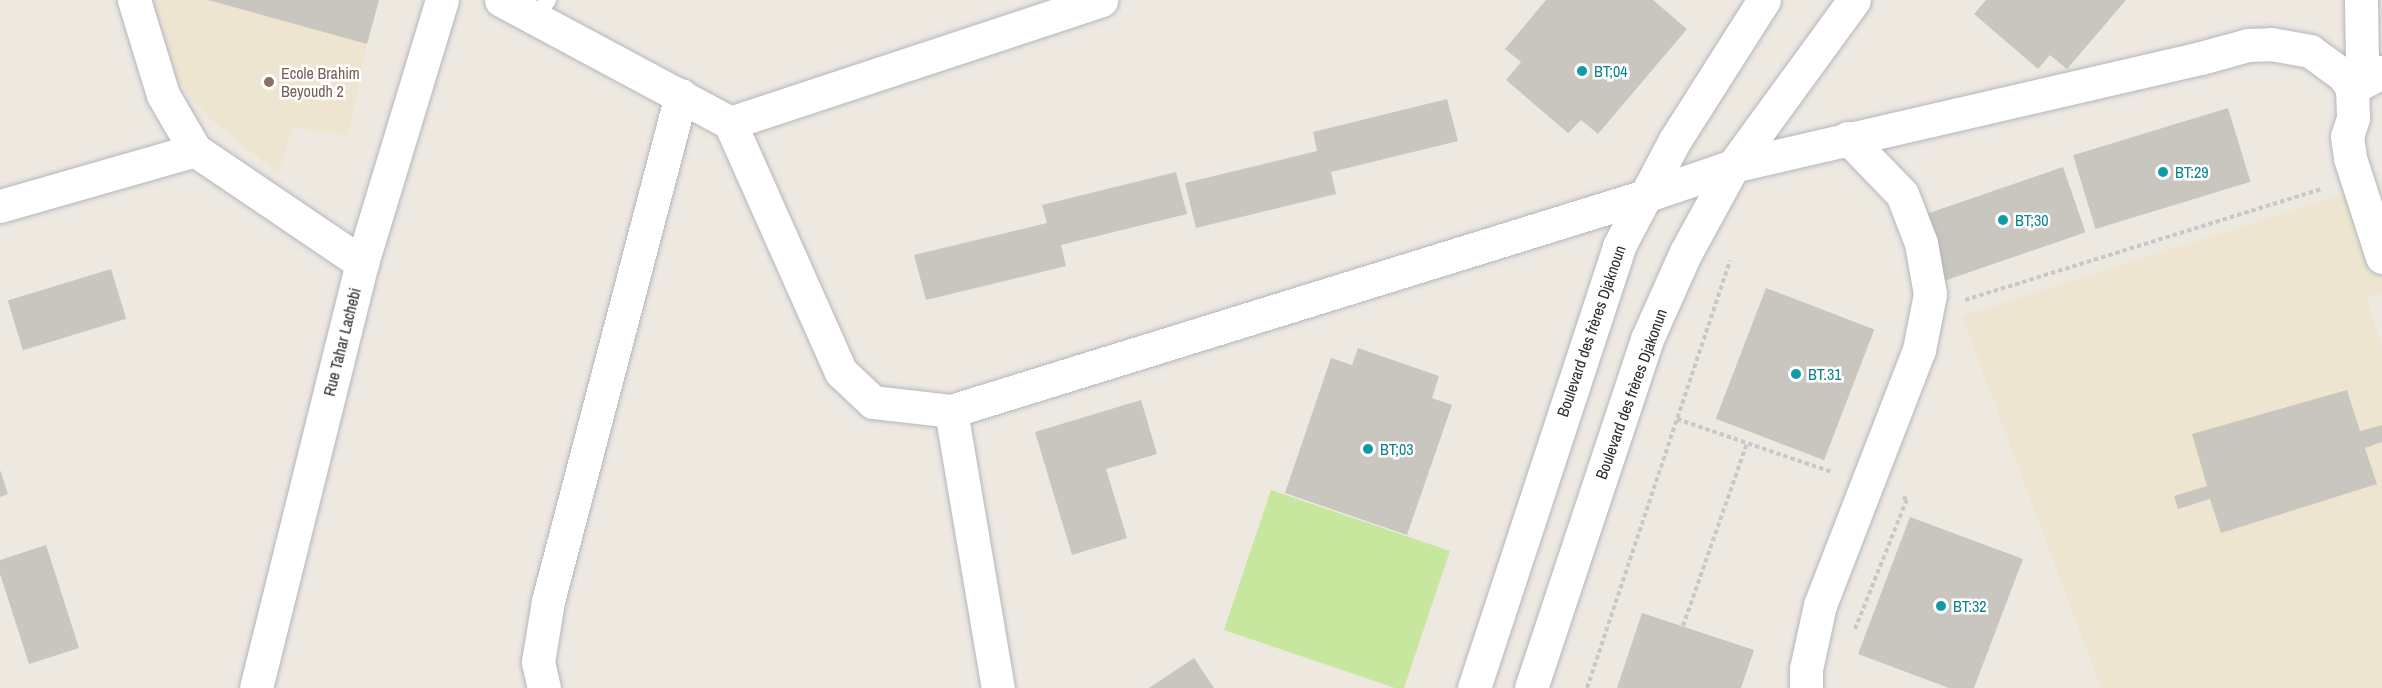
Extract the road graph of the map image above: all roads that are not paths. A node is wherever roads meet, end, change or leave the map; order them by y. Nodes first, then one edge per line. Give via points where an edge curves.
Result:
1 (134, 0) edge
2 (442, 0) edge
3 (501, 0) edge
4 (1101, 0) edge
5 (1764, 0) edge
6 (1854, 0) edge
7 (2361, 0) edge
8 (542, 9) edge
9 (2382, 72) edge
10 (2352, 88) junction
11 (681, 95) junction
12 (730, 123) junction
13 (1848, 138) junction
14 (195, 150) junction
15 (1733, 166) junction
16 (1645, 196) junction
17 (0, 206) edge
18 (2382, 257) edge
19 (362, 262) junction
20 (951, 411) junction
21 (256, 688) edge
22 (544, 688) edge
23 (998, 688) edge
24 (1474, 688) edge
25 (1531, 688) edge
26 (1806, 688) edge

1 - 14 street via 163,95
2 - 19 street, Rue Tahar Lachebi
3 - 8 street
4 - 12 street
5 - 16 street, Boulevard des frères Djaknoun via 1675,140
6 - 15 street, Boulevard des frères Djakonun
7 - 10 street via 2362,59
8 - 11 street
9 - 10 street
10 - 13 street via 2343,75 2310,51 2280,45 2248,45
10 - 18 street via 2353,118 2348,136 2356,178
11 - 12 street
11 - 22 street via 548,601 538,662
12 - 20 street via 841,372 873,402
13 - 15 street
13 - 26 street via 1902,194 1921,243 1930,294 1919,350 1820,606 1806,669
14 - 17 street
14 - 19 street
15 - 16 street
15 - 25 street, Boulevard des frères Djakonun via 1686,252 1647,339
16 - 20 street
16 - 24 street, Boulevard des frères Djaknoun via 1619,246
19 - 21 street, Rue Tahar Lachebi
20 - 23 street

